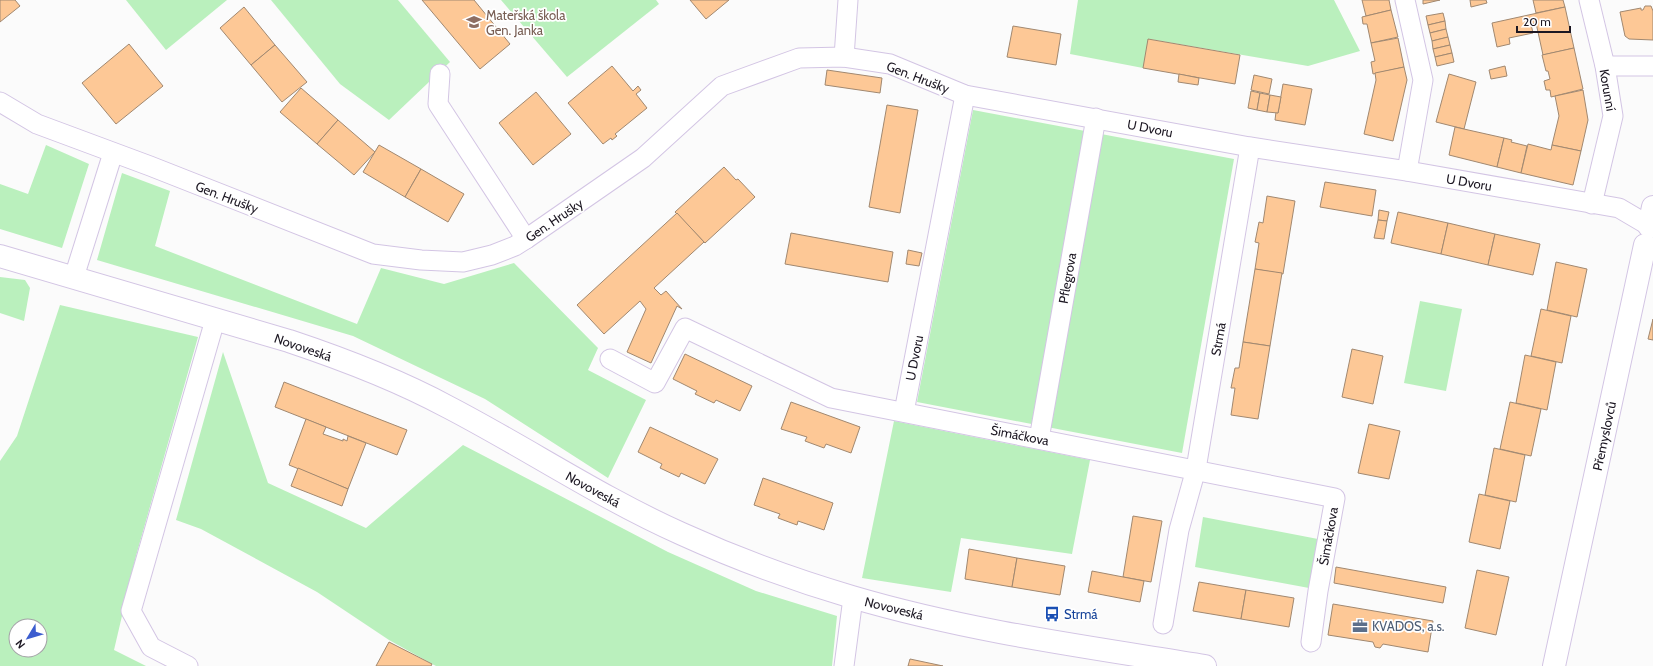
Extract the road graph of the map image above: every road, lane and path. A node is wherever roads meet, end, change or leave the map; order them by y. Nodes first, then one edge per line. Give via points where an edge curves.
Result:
1 (848, 0) edge
2 (1405, 0) edge
3 (1589, 0) edge
4 (844, 58) junction
5 (1604, 66) junction
6 (1653, 66) edge
7 (440, 74) dead end
8 (965, 95) junction
9 (0, 102) edge
10 (1096, 118) junction
11 (1250, 146) junction
12 (113, 153) junction
13 (1407, 171) junction
14 (1592, 204) junction
15 (1650, 226) edge
16 (526, 239) junction
17 (0, 256) edge
18 (74, 277) junction
19 (215, 320) junction
20 (610, 359) dead end
21 (904, 412) junction
22 (1039, 439) junction
23 (1196, 469) junction
24 (853, 598) junction
25 (1163, 624) dead end
26 (1311, 642) dead end
27 (188, 666) edge
28 (844, 666) edge
29 (1205, 666) edge
30 (1554, 666) edge

1 - 4 street
2 - 13 street via 1423,80
3 - 5 street, Korunní
4 - 8 street, Gen. Hrušky via 890,64
4 - 16 street, Gen. Hrušky via 798,58 722,86 643,158
5 - 6 street
5 - 14 street, Korunní via 1614,116
7 - 16 street via 438,104
8 - 10 street, U Dvoru
8 - 21 street, U Dvoru
9 - 12 street, Gen. Hrušky via 38,124
10 - 11 street, U Dvoru
10 - 22 street, Pflegrova
11 - 13 street, U Dvoru
11 - 23 street, Strmá
12 - 16 street, Gen. Hrušky via 373,254 463,262 492,255
12 - 18 street
13 - 14 street, U Dvoru
14 - 15 street, U Dvoru via 1619,208
15 - 30 street, Přemyslovců
17 - 18 street, Novoveská
18 - 19 street, Novoveská
19 - 24 street, Novoveská via 326,354 406,387 448,406 628,508 681,534 763,568
19 - 27 street via 132,611 151,647
20 - 21 street, Šimáčkova via 655,383 686,328 831,398
21 - 22 street, Šimáčkova
22 - 23 street, Šimáčkova
23 - 25 street, Strmá via 1179,530
23 - 26 street, Šimáčkova via 1335,498
24 - 28 street
24 - 29 street, Novoveská via 1002,632

